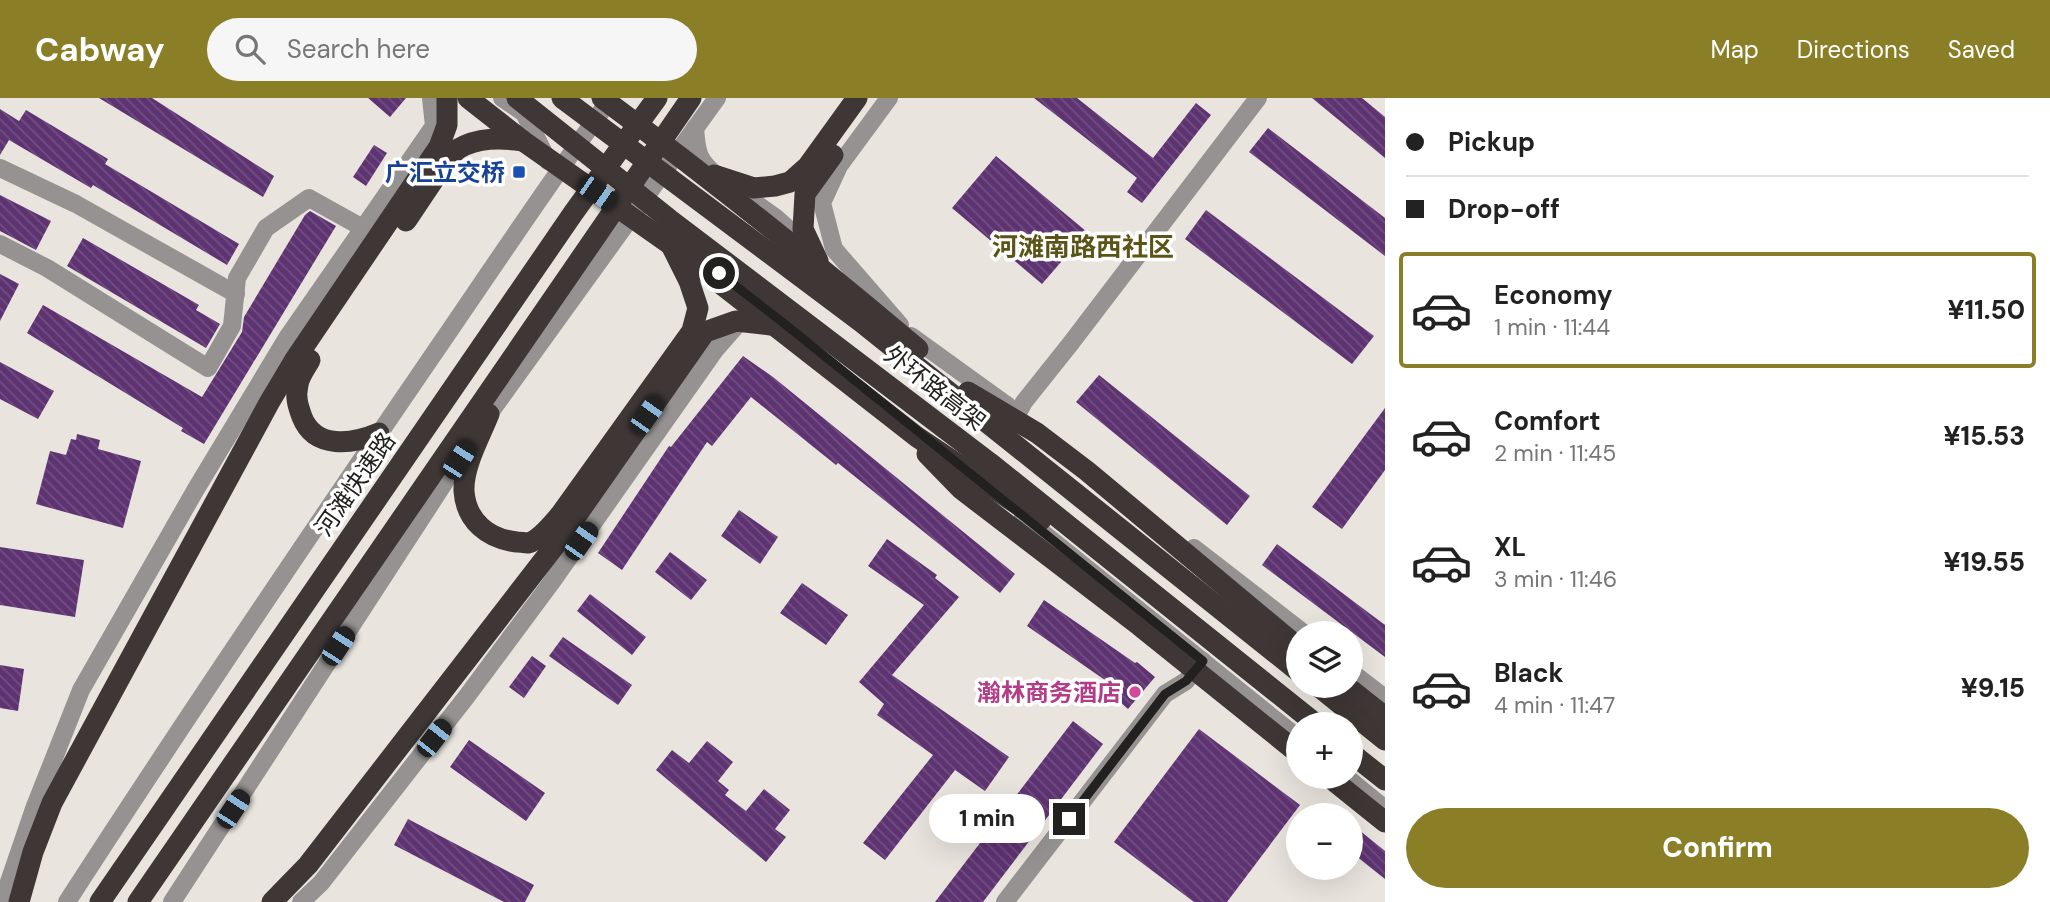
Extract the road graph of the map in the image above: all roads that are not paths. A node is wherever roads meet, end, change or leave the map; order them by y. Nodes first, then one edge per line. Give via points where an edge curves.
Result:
1 (431, 98) edge
2 (447, 98) edge
3 (468, 98) edge
4 (502, 98) edge
5 (517, 98) edge
6 (562, 98) edge
7 (602, 98) edge
8 (611, 98) edge
9 (657, 98) edge
10 (691, 98) edge
11 (717, 98) edge
12 (858, 98) edge
13 (875, 98) edge
14 (889, 98) edge
15 (1258, 98) edge
16 (695, 128) junction
17 (523, 141) junction
18 (0, 168) edge
19 (700, 171) junction
20 (548, 184) junction
21 (629, 219) junction
22 (363, 228) junction
23 (0, 244) edge
24 (671, 245) junction
25 (821, 266) junction
26 (236, 294) junction
27 (755, 303) junction
28 (774, 326) junction
29 (902, 328) junction
30 (968, 392) junction
31 (1018, 413) junction
32 (489, 414) junction
33 (897, 421) junction
34 (379, 433) junction
35 (1174, 609) junction
36 (1288, 621) edge
37 (1286, 637) edge
38 (1264, 643) junction
39 (1203, 661) junction
40 (1286, 661) edge
41 (1363, 681) edge
42 (1333, 698) edge
43 (1361, 698) edge
44 (1385, 698) edge
45 (1301, 712) edge
46 (1385, 717) edge
47 (1286, 728) edge
48 (1385, 740) edge
49 (1286, 743) edge
50 (1363, 763) edge
51 (1385, 780) edge
52 (1344, 789) edge
53 (1361, 789) edge
54 (1385, 809) edge
55 (1385, 822) edge
56 (2, 902) edge
57 (19, 902) edge
58 (67, 902) edge
59 (100, 902) edge
60 (138, 902) edge
61 (172, 902) edge
62 (272, 902) edge
63 (301, 902) edge
64 (1005, 902) edge

1 - 22 street via 433,125
2 - 57 highway via 447,125 439,147 269,403 52,803
3 - 17 highway, bridge
4 - 20 street via 524,114 548,157
5 - 35 highway, 外环路高架, bridge
6 - 38 highway, 外环路高架, bridge via 860,321
7 - 19 highway, bridge
8 - 20 street
9 - 59 highway, 河滩快速路
10 - 60 highway
11 - 16 street
12 - 19 highway, bridge via 808,166 790,182 754,188
13 - 25 highway, bridge via 805,194 803,229
14 - 29 street via 839,166 822,203 834,249
15 - 31 street
16 - 21 street
16 - 29 street via 697,154 704,165 775,217
17 - 24 highway, bridge
17 - 34 highway via 476,141 456,151 320,343 298,382 296,400 306,428 325,440 347,443
18 - 26 street via 76,204
19 - 25 highway, bridge
20 - 34 street
21 - 27 street via 653,222
21 - 32 street
22 - 26 street via 309,198 266,228 237,278
22 - 56 street via 287,338 81,690
23 - 26 street via 208,368 232,326
24 - 28 highway, bridge
24 - 32 highway via 698,308 692,331 560,515 528,543 503,540 480,528 467,510 464,488 469,466
25 - 30 highway, bridge
27 - 39 street
27 - 63 street via 715,350 476,684 321,883
28 - 33 highway, bridge
28 - 62 highway, bridge via 736,321 705,332 559,539 308,865
29 - 31 street
30 - 37 highway via 1037,433 1087,471
30 - 38 highway, bridge
31 - 36 street
32 - 61 street
33 - 35 highway, bridge
33 - 49 highway, bridge via 961,489
34 - 58 street
35 - 45 highway, 外环路高架, bridge
38 - 40 highway, 外环路高架, bridge
39 - 47 street
39 - 64 street via 1186,681 1165,694
41 - 44 street
42 - 48 highway
43 - 46 highway
50 - 51 highway
52 - 55 highway
53 - 54 street

